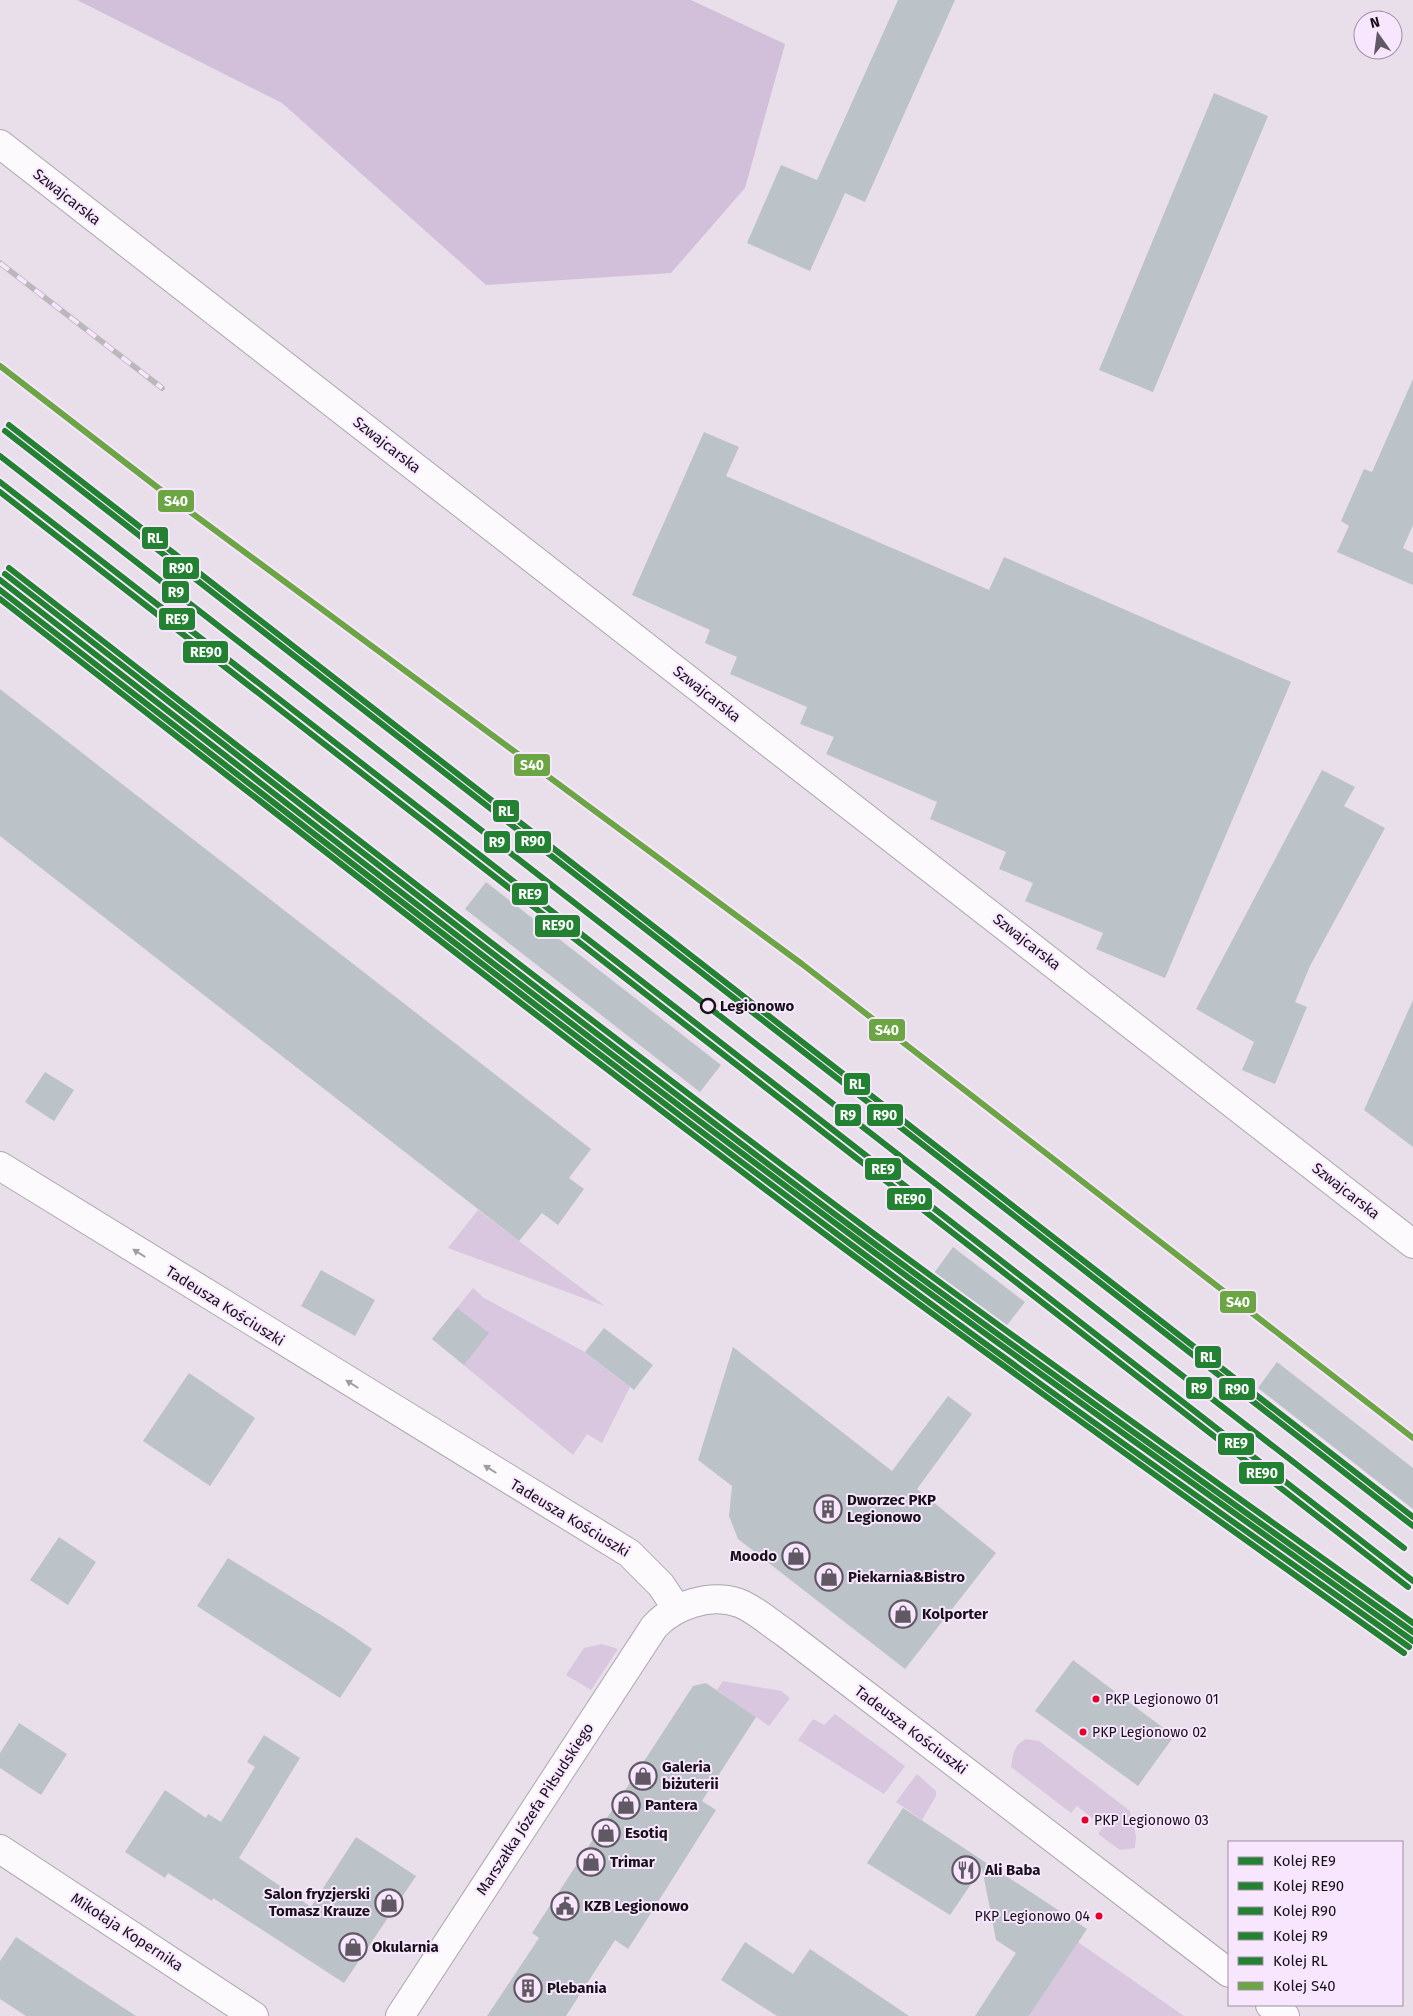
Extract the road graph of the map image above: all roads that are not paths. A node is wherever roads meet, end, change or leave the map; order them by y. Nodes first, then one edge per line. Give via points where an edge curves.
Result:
1 (0, 144) edge
2 (0, 1166) edge
3 (1413, 1244) edge
4 (677, 1609) junction
5 (0, 1849) edge
6 (1228, 1972) edge
7 (1271, 2006) edge
8 (254, 2016) edge
9 (400, 2016) edge
10 (1285, 2016) edge

1 - 3 street, Szwajcarska
4 -> 2 street, Tadeusza Kościuszki via 661,1585 629,1553
4 - 6 street, Tadeusza Kościuszki via 712,1600 739,1603 749,1608
4 - 9 street, Marszałka Józefa Piłsudskiego via 660,1620 639,1648
5 - 8 street, Mikołaja Kopernika
7 - 10 street

